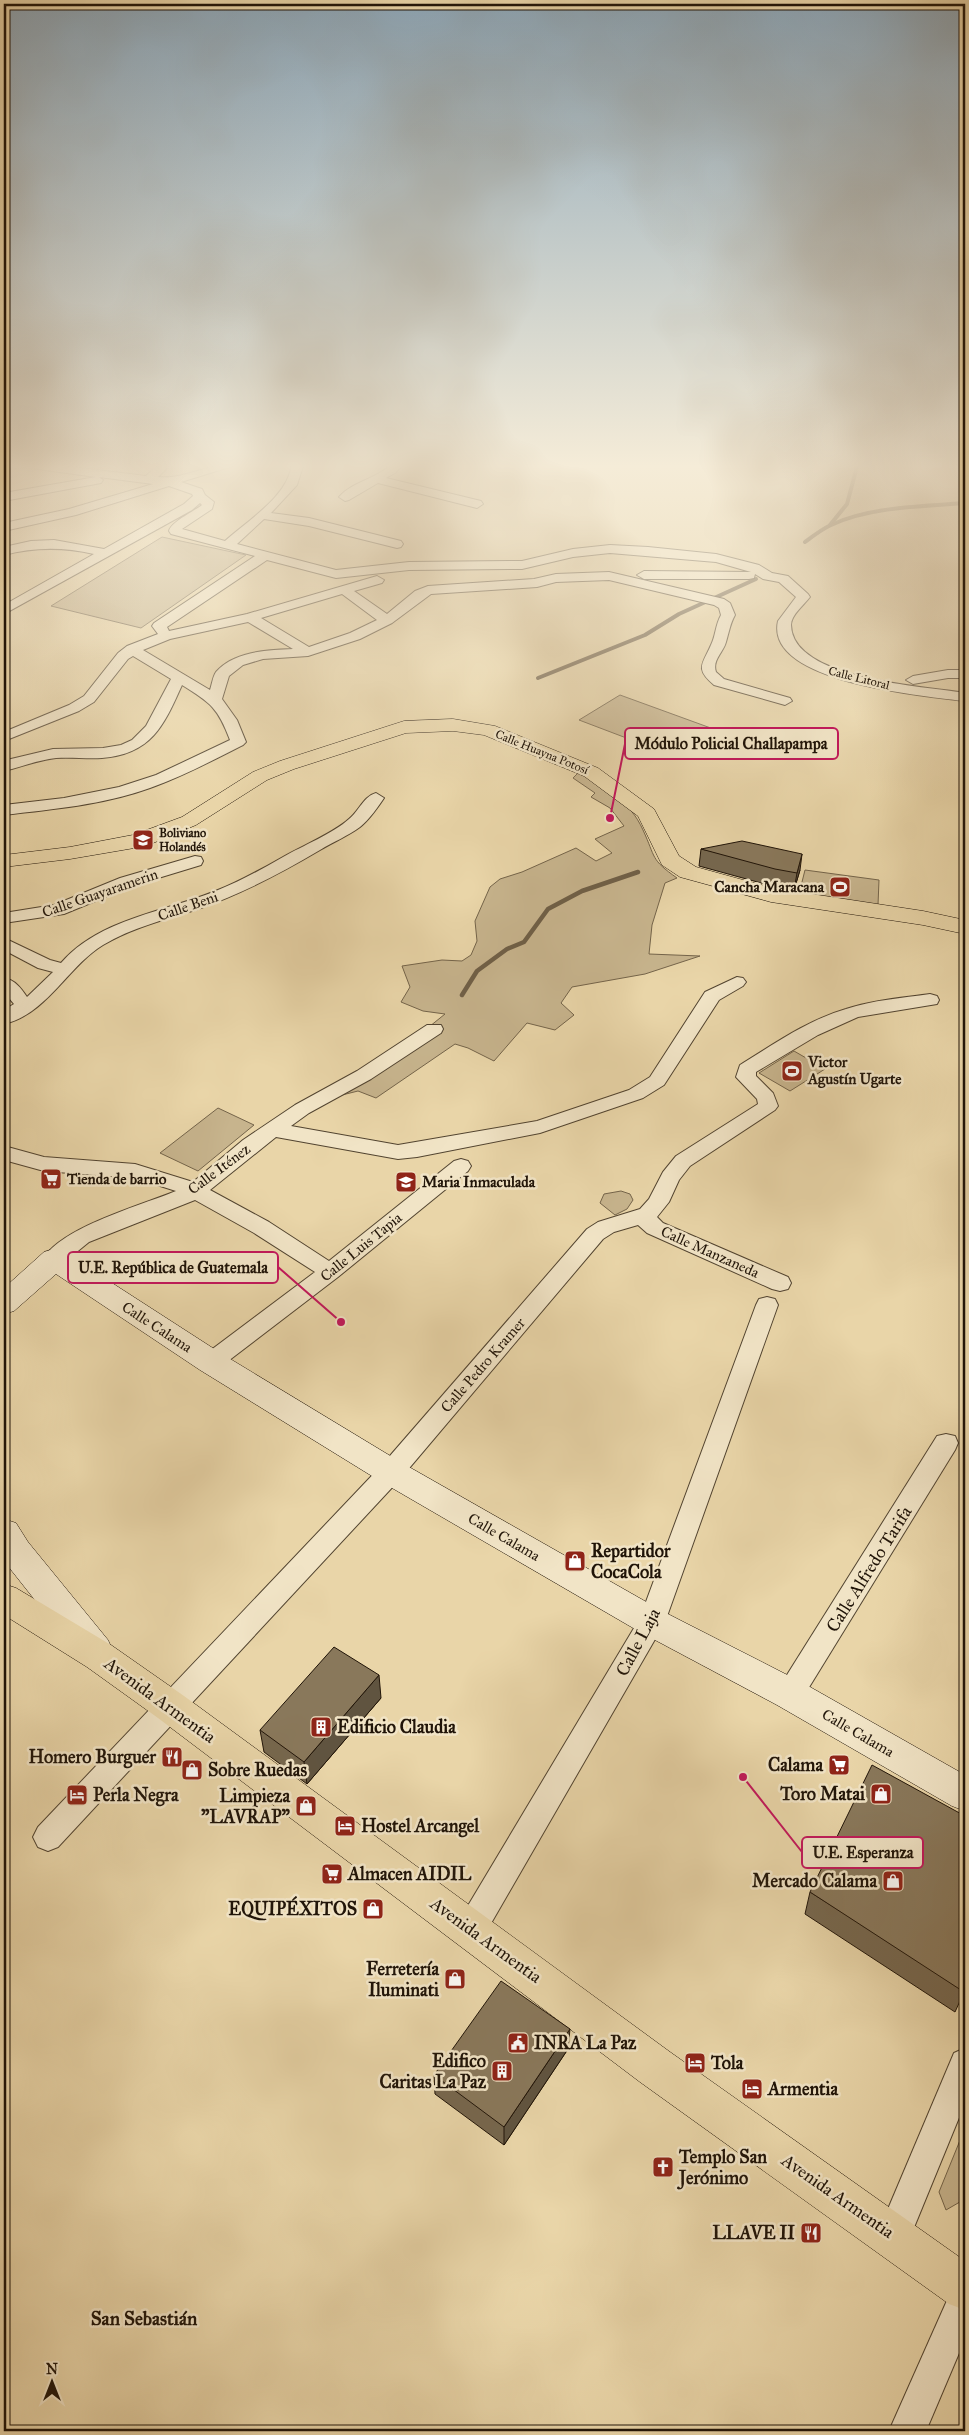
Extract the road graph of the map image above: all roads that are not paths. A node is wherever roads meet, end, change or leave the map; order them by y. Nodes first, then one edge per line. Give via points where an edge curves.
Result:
1 (63, 577) edge
2 (233, 577) edge
3 (395, 577) edge
4 (592, 577) edge
5 (612, 577) edge
6 (774, 577) edge
7 (344, 590) junction
8 (4, 610) edge
9 (250, 617) junction
10 (387, 620) junction
11 (166, 636) junction
12 (132, 649) junction
13 (308, 652) junction
14 (965, 674) edge
15 (179, 677) junction
16 (913, 680) dead end
17 (965, 697) edge
18 (215, 699) junction
19 (785, 701) dead end
20 (4, 737) edge
21 (4, 766) edge
22 (376, 798) dead end
23 (4, 810) edge
24 (4, 861) edge
25 (195, 861) dead end
26 (4, 918) edge
27 (965, 927) edge
28 (4, 943) edge
29 (65, 969) junction
30 (737, 982) dead end
31 (4, 983) edge
32 (930, 1000) dead end
33 (25, 1008) junction
34 (4, 1018) edge
35 (434, 1029) dead end
36 (275, 1130) junction
37 (4, 1153) edge
38 (461, 1166) dead end
39 (194, 1192) junction
40 (642, 1216) junction
41 (54, 1259) junction
42 (330, 1272) junction
43 (780, 1283) dead end
44 (4, 1304) edge
45 (767, 1306) dead end
46 (211, 1362) junction
47 (946, 1443) dead end
48 (391, 1472) junction
49 (4, 1532) edge
50 (4, 1598) edge
51 (652, 1622) junction
52 (99, 1656) junction
53 (790, 1694) junction
54 (171, 1707) junction
55 (965, 1794) edge
56 (48, 1837) dead end
57 (471, 1929) junction
58 (965, 2064) edge
59 (894, 2235) junction
60 (965, 2288) edge
61 (965, 2299) edge
62 (908, 2431) edge

1 - 8 street
2 - 11 street via 159,626
3 - 7 street
4 - 10 street via 545,579 537,584 428,590
5 - 19 street via 666,588 725,606 728,615 708,663 712,677 719,682
6 - 17 street, Calle Litoral via 783,579 804,598 787,616 784,632 793,649 814,666 885,686
7 - 9 street
7 - 10 street
9 - 11 street
9 - 13 street
10 - 13 street via 355,636
11 - 12 street
12 - 15 street
12 - 20 street via 89,699
13 - 18 street via 262,655 238,662 222,674
14 - 16 street
15 - 18 street
15 - 21 street via 154,726 136,743 108,754 54,754
18 - 23 street via 230,720 238,742 160,779 61,804
22 - 29 street, Calle Beni via 355,823 266,874 224,894 113,933 78,953
24 - 27 main road, Calle Huayna Potosí via 138,841 189,821 260,776 296,761 404,727 453,725 488,730 591,772 647,813 670,860 702,878 771,895
25 - 26 street, Calle Guayaramerin via 126,882 58,910
28 - 29 street via 44,964
29 - 33 street, Calle Beni
30 - 36 street via 712,996 650,1087 540,1127 398,1152
31 - 33 street via 14,991
32 - 40 street via 851,1013 747,1069 746,1077 766,1097 768,1105 683,1161 652,1210
33 - 34 street, Calle Beni
35 - 36 street, Calle Iténez via 364,1075 302,1108
36 - 39 street, Calle Iténez via 250,1145
37 - 39 street via 43,1164 135,1171
38 - 42 street, Calle Luis Tapia
39 - 41 street, Calle Iténez via 82,1237
39 - 42 street via 268,1231
40 - 43 street, Calle Manzaneda via 655,1228
40 - 48 street, Calle Pedro Kramer via 606,1227 595,1234
41 - 44 main road, Calle Iténez
41 - 46 main road, Calle Calama
42 - 46 street, Calle Luis Tapia
45 - 51 street, Calle Laja
46 - 48 main road, Calle Calama
47 - 53 street, Calle Alfredo Tarifa
48 - 51 main road, Calle Calama
48 - 54 street, Calle Pedro Kramer
49 - 52 main road via 16,1552
50 - 52 main road, Avenida Armentia
51 - 53 main road, Calle Calama
51 - 57 street, Calle Laja
52 - 54 main road, Avenida Armentia
53 - 55 main road, Calle Calama
54 - 56 street, Calle Pedro Kramer
54 - 57 main road, Avenida Armentia
57 - 59 main road, Avenida Armentia via 656,2067
58 - 59 street
59 - 60 main road, Avenida Armentia
61 - 62 street

